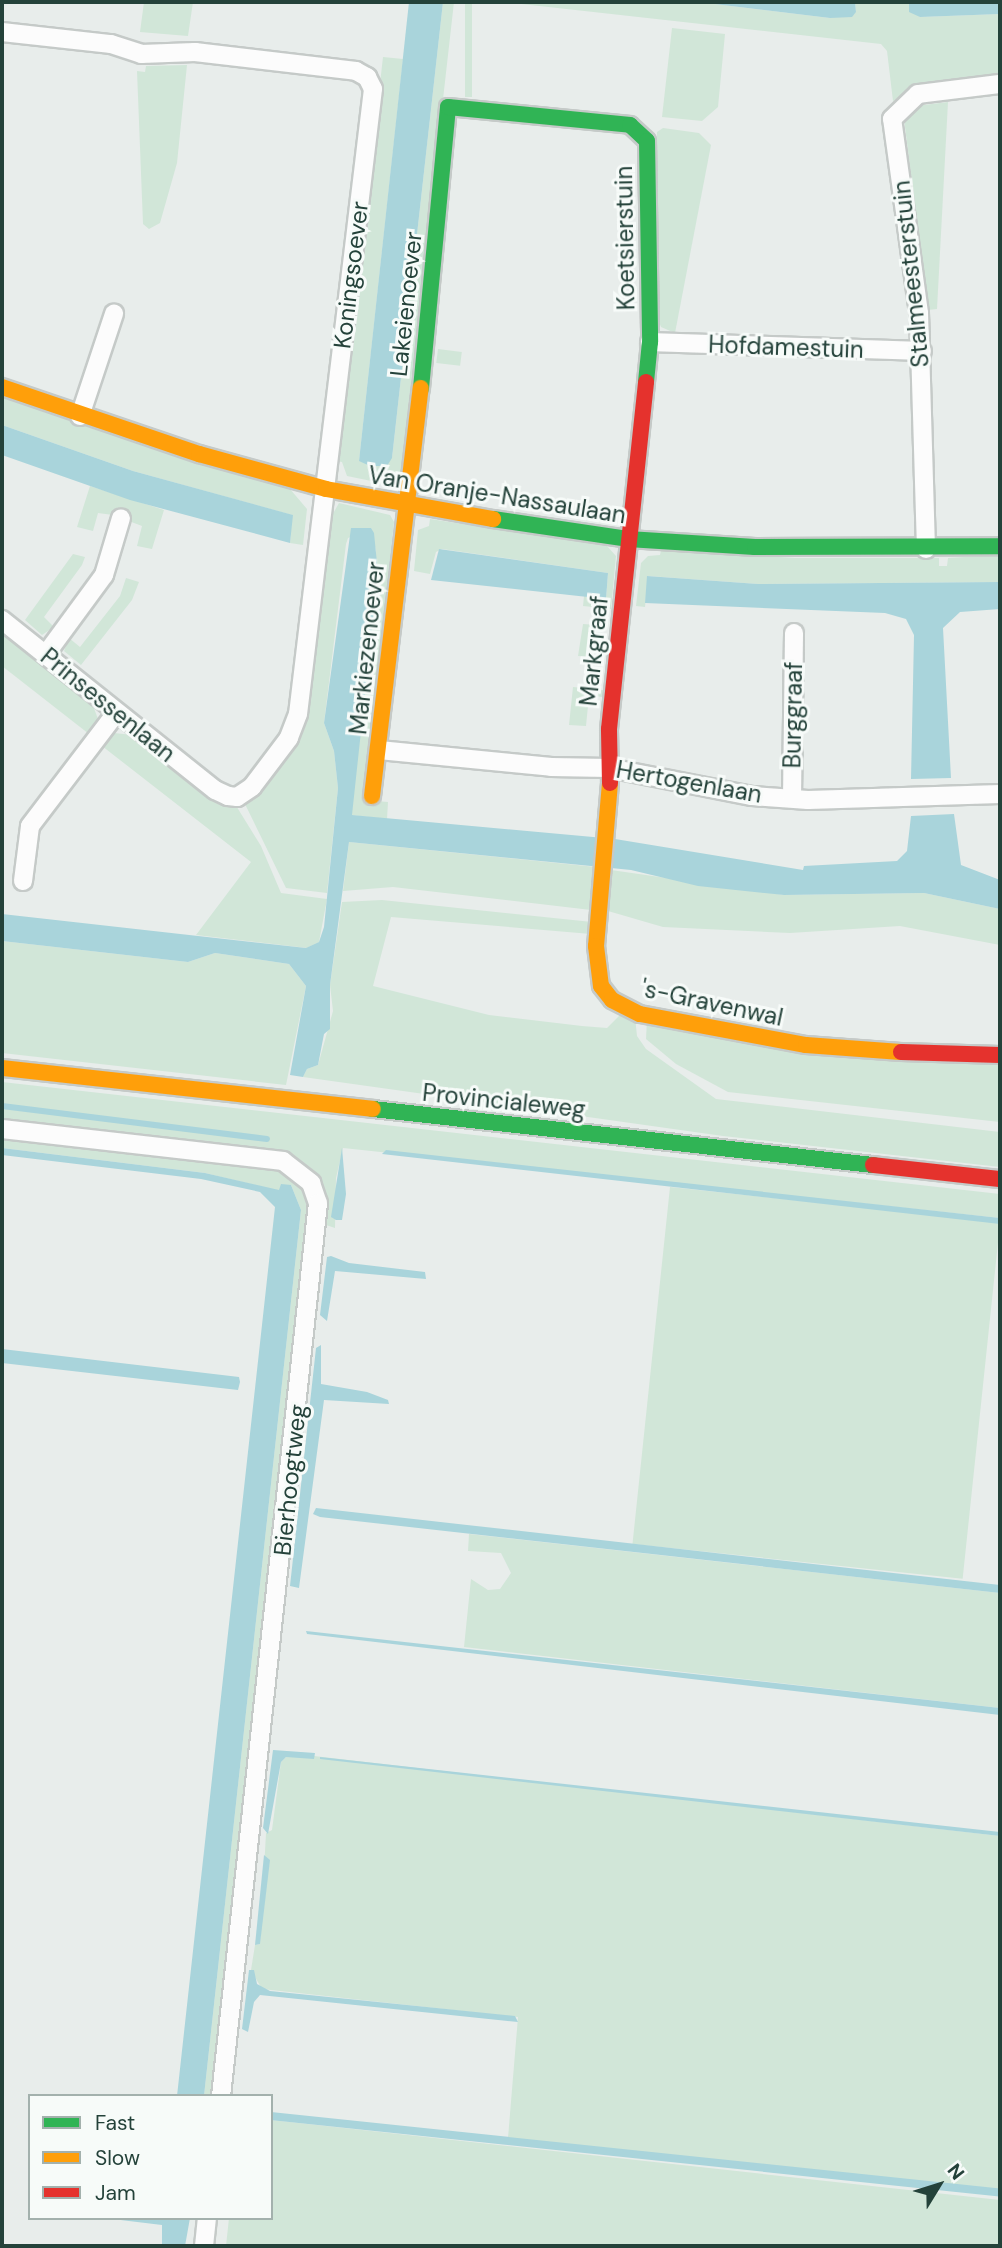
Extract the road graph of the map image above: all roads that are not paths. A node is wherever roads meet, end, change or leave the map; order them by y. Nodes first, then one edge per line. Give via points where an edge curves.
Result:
1 (2, 32) edge
2 (1000, 84) edge
3 (448, 107) joint
4 (114, 314) dead end
5 (650, 342) junction
6 (922, 351) junction
7 (2, 387) edge
8 (80, 416) junction
9 (326, 489) junction
10 (406, 505) junction
11 (121, 519) dead end
12 (628, 539) junction
13 (1000, 546) edge
14 (926, 549) junction
15 (2, 620) edge
16 (794, 632) dead end
17 (46, 654) junction
18 (116, 713) junction
19 (379, 750) junction
20 (609, 768) junction
21 (215, 790) joint
22 (1000, 794) edge
23 (372, 796) dead end
24 (792, 798) junction
25 (23, 881) dead end
26 (1000, 1055) edge
27 (2, 1068) edge
28 (2, 1129) edge
29 (1000, 1180) edge
30 (221, 2094) edge
31 (207, 2220) edge
32 (204, 2246) edge

1 - 9 street, Koningsoever via 111,44 141,54 195,52 367,77 373,89
2 - 6 street, Stalmeesterstuin via 918,94 892,119
3 - 5 street, Koetsierstuin via 630,125 640,130 647,141
3 - 10 street, Lakeienoever
4 - 8 street
5 - 6 street, Hofdamestuin
5 - 12 street, Koetsierstuin
6 - 14 street, Stalmeesterstuin
7 - 8 street, Van Oranje-Nassaulaan
8 - 9 street, Van Oranje-Nassaulaan
9 - 10 street, Van Oranje-Nassaulaan
9 - 21 street, Koningsoever via 298,714 289,738 252,787 237,797
10 - 12 street, Van Oranje-Nassaulaan
10 - 19 street, Markiezenoever
11 - 17 street via 104,575
12 - 14 street, Van Oranje-Nassaulaan via 755,547
12 - 20 street, Markgraaf
13 - 14 street, Van Oranje-Nassaulaan
15 - 17 street, Prinsessenlaan
16 - 24 street, Burggraaf
17 - 18 street, Prinsessenlaan
18 - 21 street, Prinsessenlaan
18 - 25 street via 30,826
19 - 20 street, Hertogenlaan via 551,767
19 - 23 street, Markiezenoever
20 - 24 street, Hertogenlaan via 705,789
20 - 26 street, 's-Gravenwal via 596,970 601,986 623,1008 831,1049
22 - 24 street, Hertogenlaan
27 - 29 street, Provincialeweg
28 - 30 street, Bierhoogtweg via 283,1161 311,1183 318,1203
31 - 32 street

